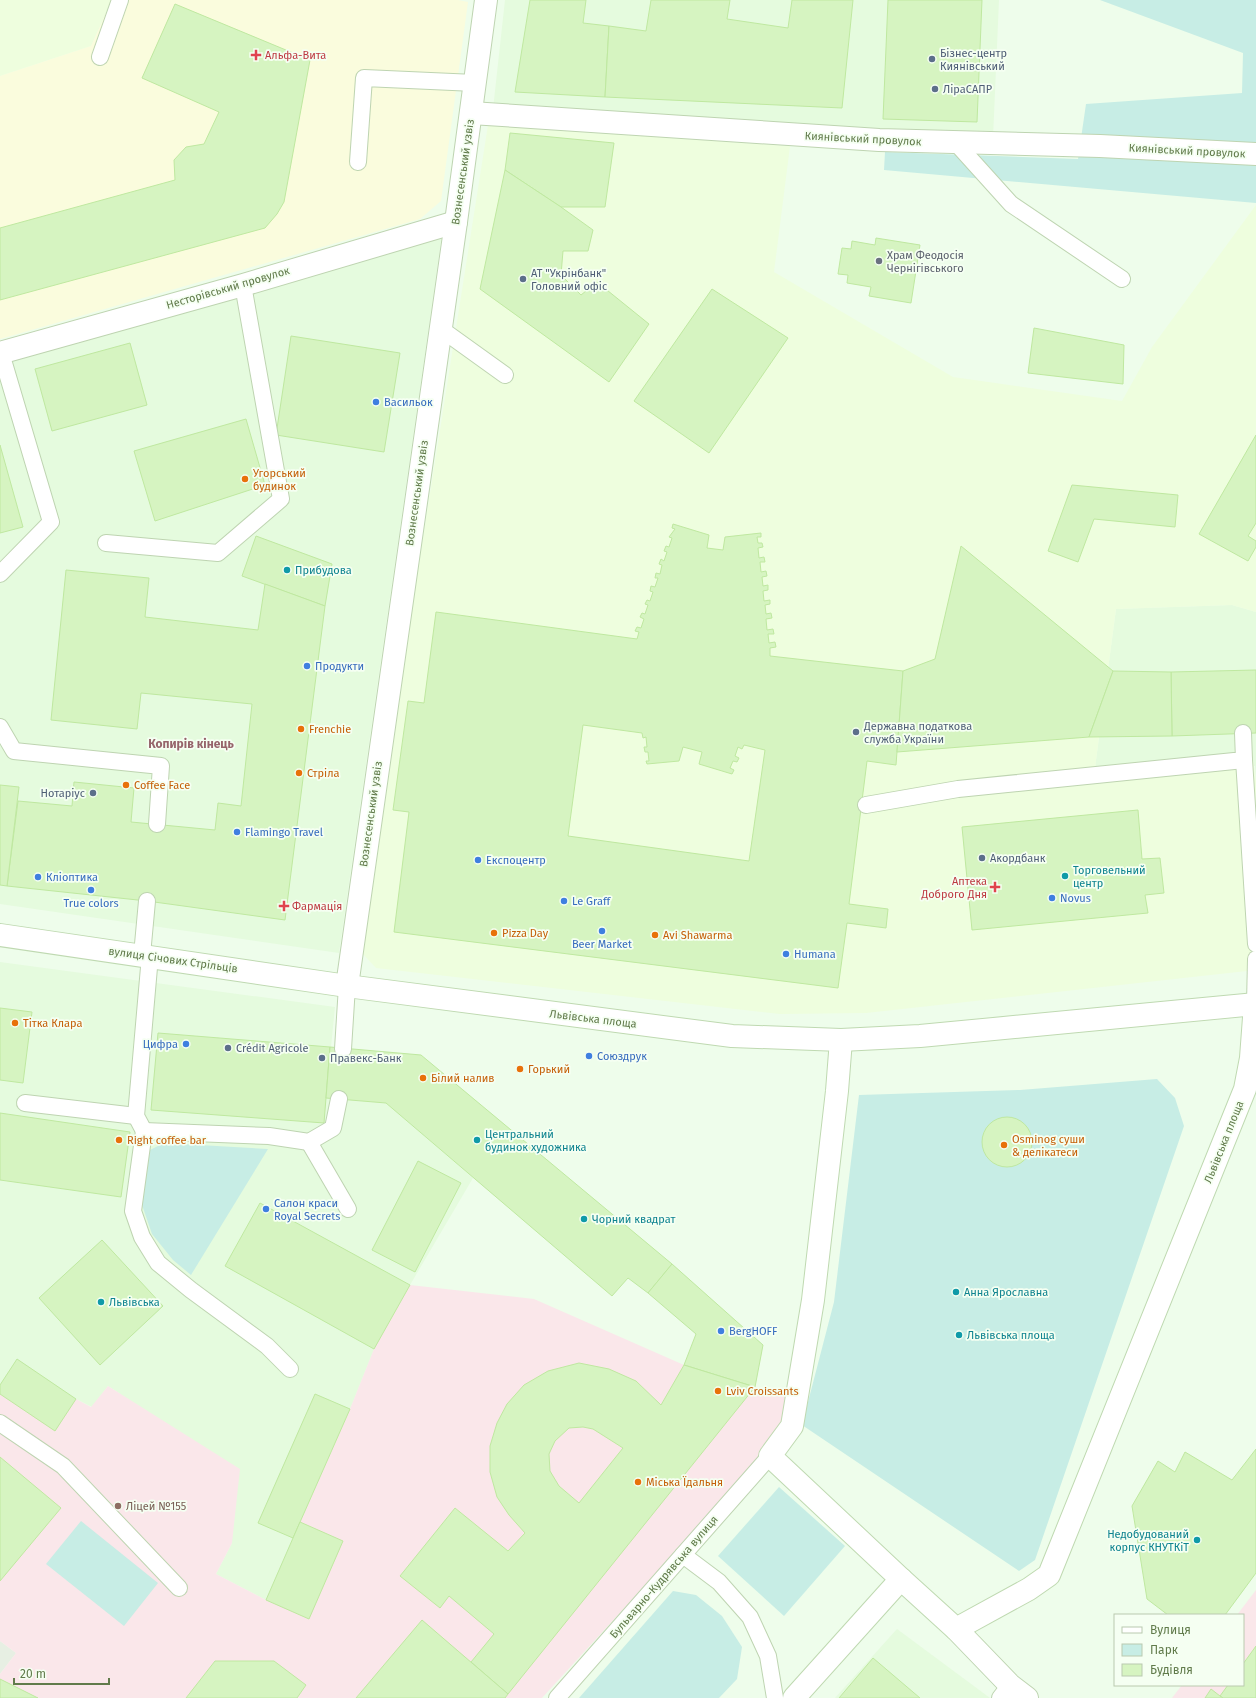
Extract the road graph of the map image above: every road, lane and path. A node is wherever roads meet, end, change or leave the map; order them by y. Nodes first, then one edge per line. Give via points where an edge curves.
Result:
1 (120, 0) edge
2 (486, 0) edge
3 (100, 57) dead end
4 (475, 83) junction
5 (471, 113) junction
6 (956, 143) junction
7 (1256, 154) edge
8 (358, 162) dead end
9 (456, 222) junction
10 (1122, 279) dead end
11 (243, 285) junction
12 (440, 329) junction
13 (0, 353) edge
14 (505, 375) dead end
15 (106, 543) dead end
16 (0, 574) edge
17 (0, 726) edge
18 (1242, 733) dead end
19 (1244, 760) junction
20 (866, 805) dead end
21 (1252, 818) edge
22 (157, 824) dead end
23 (147, 901) dead end
24 (0, 935) edge
25 (1256, 944) edge
26 (146, 956) junction
27 (1256, 959) edge
28 (347, 986) junction
29 (1255, 1004) edge
30 (840, 1040) junction
31 (342, 1049) dead end
32 (1251, 1094) edge
33 (339, 1099) dead end
34 (25, 1103) dead end
35 (136, 1116) junction
36 (144, 1131) junction
37 (309, 1142) junction
38 (348, 1209) dead end
39 (290, 1370) dead end
40 (0, 1423) edge
41 (770, 1456) junction
42 (683, 1555) junction
43 (901, 1580) junction
44 (179, 1588) dead end
45 (956, 1629) junction
46 (1005, 1691) edge
47 (557, 1698) edge
48 (775, 1698) edge
49 (794, 1698) edge
50 (1027, 1698) edge

1 - 3 lane
2 - 4 main road, Вознесенський узвіз
4 - 5 main road, Вознесенський узвіз
4 - 8 lane via 364,78
5 - 6 main road, Киянівський провулок via 856,139
5 - 9 main road, Вознесенський узвіз
6 - 7 main road, Киянівський провулок via 1100,146
6 - 10 lane via 1011,204
9 - 11 main road, Несторівський провулок
9 - 12 main road, Вознесенський узвіз
11 - 13 main road, Несторівський провулок
11 - 15 lane via 281,499 218,553
12 - 14 lane
12 - 28 main road, Вознесенський узвіз
13 - 16 lane via 51,522
17 - 22 lane via 14,751 161,766
18 - 19 lane
19 - 20 lane via 958,789
19 - 21 lane
21 - 25 lane
23 - 26 lane
24 - 26 main road, вулиця Січових Стрільців
26 - 28 main road, вулиця Січових Стрільців
26 - 35 lane
27 - 29 lane
28 - 30 main road, Львівська площа via 732,1036
28 - 31 lane
29 - 30 main road, Львівська площа via 920,1036
29 - 32 main road, Львівська площа
30 - 41 main road via 837,1091 814,1292 792,1426
32 - 45 main road, Львівська площа via 1049,1575 1029,1589
33 - 37 lane via 332,1128
34 - 35 lane
35 - 36 lane
36 - 37 lane via 269,1136
36 - 39 lane via 134,1211 142,1237 158,1263 267,1346
37 - 38 lane
40 - 44 lane via 62,1466
41 - 42 lane, Бульварно-Кудрявська вулиця
41 - 43 main road
42 - 47 lane, Бульварно-Кудрявська вулиця
42 - 48 lane via 719,1582 750,1617 768,1656
43 - 45 main road
43 - 49 main road
45 - 46 main road
46 - 50 main road

